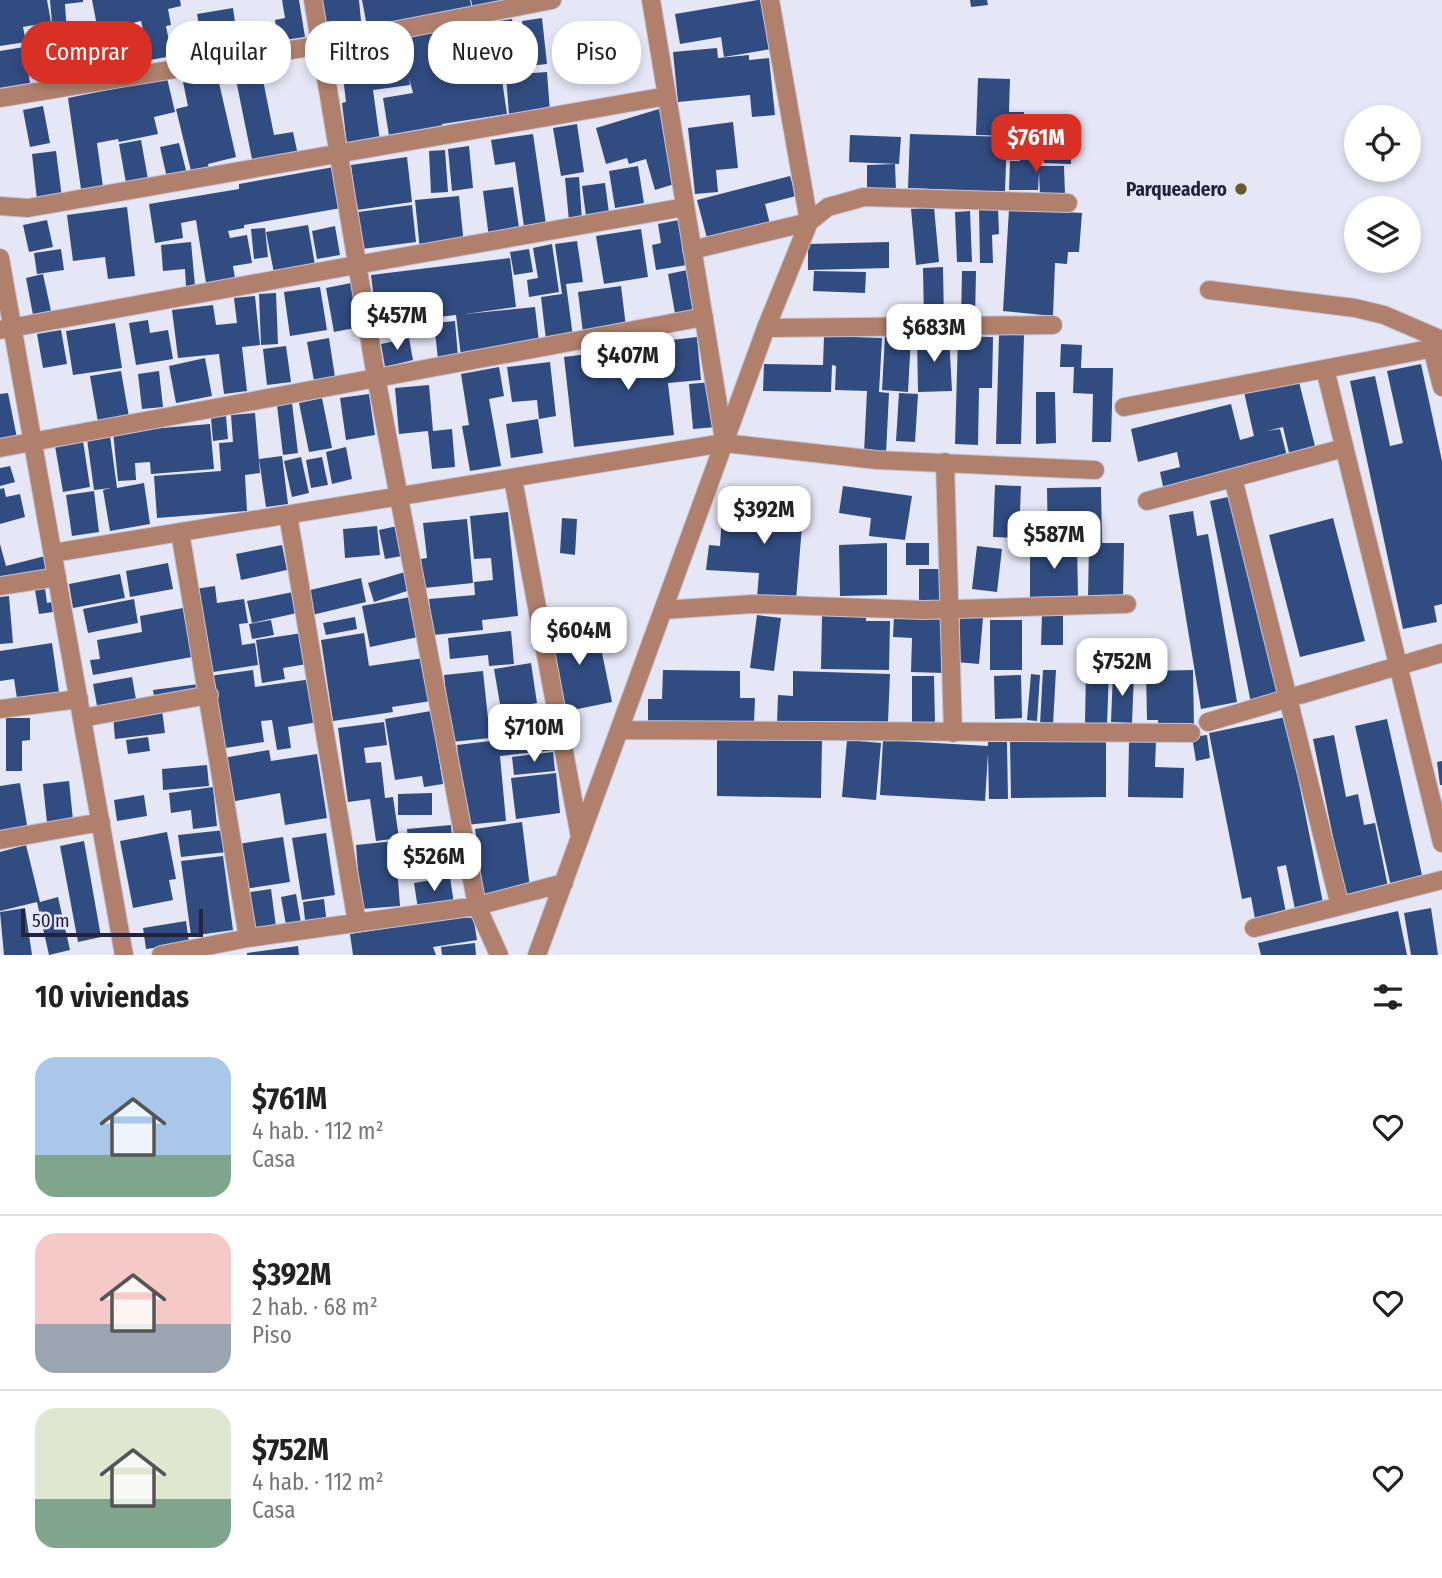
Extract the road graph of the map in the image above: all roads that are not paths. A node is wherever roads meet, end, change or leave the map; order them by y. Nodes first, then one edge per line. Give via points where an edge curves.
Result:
1 (313, 0) edge
2 (552, 0) edge
3 (770, 0) edge
4 (655, 1) edge
5 (317, 21) edge
6 (414, 27) edge
7 (305, 48) edge
8 (328, 84) edge
9 (667, 96) junction
10 (0, 98) edge
11 (340, 152) junction
12 (1068, 203) dead end
13 (0, 206) edge
14 (685, 207) junction
15 (809, 222) junction
16 (692, 250) junction
17 (0, 258) edge
18 (356, 265) junction
19 (1209, 290) dead end
20 (704, 317) junction
21 (1053, 325) dead end
22 (766, 328) junction
23 (6, 330) edge
24 (1439, 344) edge
25 (1325, 369) junction
26 (376, 377) junction
27 (1442, 387) edge
28 (1124, 407) dead end
29 (33, 441) junction
30 (724, 443) junction
31 (0, 447) edge
32 (1344, 448) junction
33 (945, 461) junction
34 (1095, 470) dead end
35 (1233, 478) junction
36 (513, 479) junction
37 (400, 497) junction
38 (1147, 501) dead end
39 (288, 515) junction
40 (180, 533) junction
41 (52, 553) junction
42 (57, 577) junction
43 (0, 586) edge
44 (1127, 604) dead end
45 (948, 609) junction
46 (663, 610) junction
47 (1442, 653) edge
48 (1398, 666) junction
49 (209, 695) junction
50 (79, 699) junction
51 (1287, 700) junction
52 (0, 709) edge
53 (82, 718) junction
54 (1208, 722) dead end
55 (620, 730) junction
56 (953, 733) junction
57 (1191, 733) dead end
58 (101, 822) junction
59 (580, 837) junction
60 (0, 840) edge
61 (1442, 843) edge
62 (1442, 880) edge
63 (564, 883) junction
64 (477, 906) junction
65 (1340, 906) junction
66 (357, 923) junction
67 (1254, 928) dead end
68 (248, 939) junction
69 (124, 955) edge
70 (162, 955) edge
71 (499, 955) edge
72 (537, 955) edge

1 - 5 street
2 - 6 street
3 - 15 street
4 - 9 street
7 - 10 street
8 - 11 street
9 - 11 street
9 - 14 street
11 - 13 street via 28,208
11 - 18 street
12 - 15 street via 864,197 828,206
14 - 16 street
14 - 18 street
15 - 16 street
15 - 22 street
16 - 20 street
17 - 23 street
18 - 23 street
18 - 26 street
19 - 24 street via 1355,308 1384,315
20 - 26 street
20 - 30 street
21 - 22 street
22 - 30 street
23 - 29 street
24 - 25 street
24 - 27 street
25 - 28 street
25 - 32 street
26 - 29 street
26 - 37 street
29 - 31 street
29 - 41 street
30 - 33 street via 877,460
30 - 36 street
30 - 46 street
32 - 35 street
32 - 48 street
33 - 34 street
33 - 45 street
35 - 38 street
35 - 51 street
36 - 37 street
36 - 59 street
37 - 39 street
37 - 64 street
39 - 40 street
39 - 66 street
40 - 41 street
40 - 49 street
41 - 42 street
42 - 43 street
42 - 50 street
44 - 45 street
45 - 46 street via 752,604
45 - 56 street
46 - 55 street
47 - 48 street
48 - 51 street
48 - 61 street
49 - 53 street
49 - 68 street
50 - 52 street
50 - 53 street
51 - 54 street
51 - 65 street
53 - 58 street
55 - 56 street
55 - 59 street
56 - 57 street
58 - 60 street
58 - 69 street
59 - 63 street
62 - 65 street
63 - 64 street
63 - 72 street
64 - 66 street
64 - 71 street
65 - 67 street
66 - 68 street
68 - 70 street

